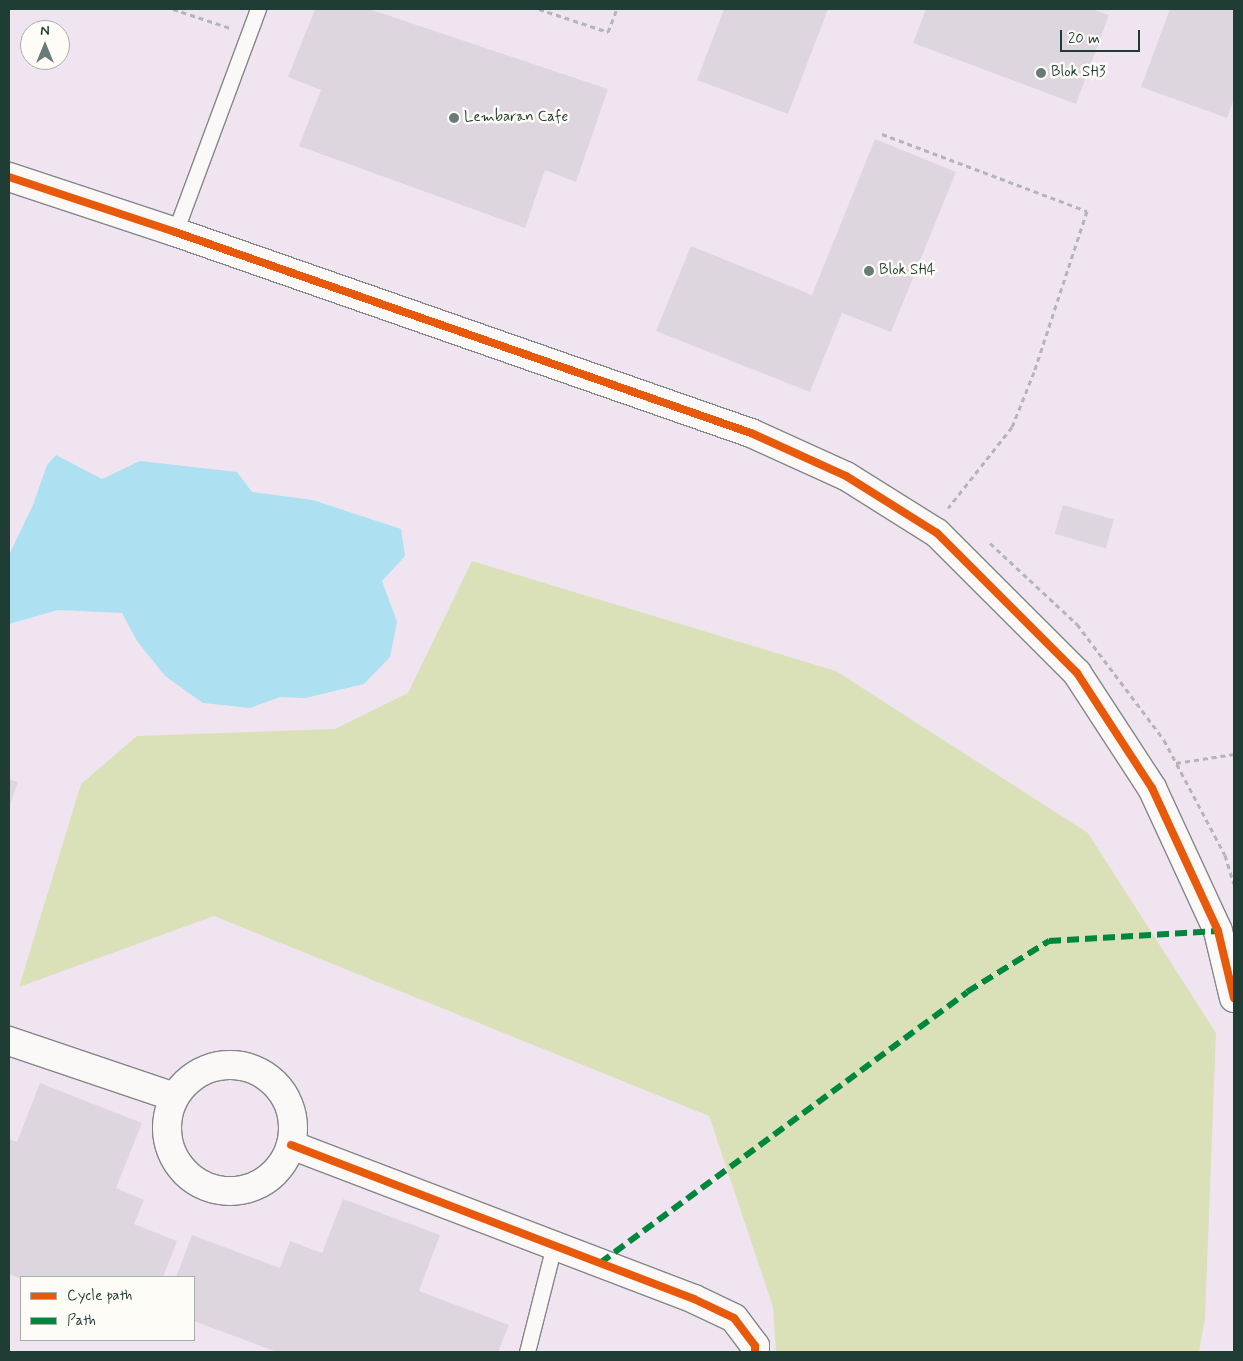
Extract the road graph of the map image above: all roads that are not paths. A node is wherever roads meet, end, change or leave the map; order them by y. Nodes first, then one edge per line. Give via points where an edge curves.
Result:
1 (258, 9) edge
2 (9, 177) edge
3 (175, 232) junction
4 (1226, 931) edge
5 (1234, 998) edge
6 (9, 1041) edge
7 (174, 1097) junction
8 (290, 1145) junction
9 (554, 1245) junction
10 (527, 1352) edge
11 (755, 1352) edge

1 - 3 lane
2 - 3 street
3 - 4 street via 751,433 846,476 937,533 1077,672 1152,788
4 - 5 street
6 - 7 street
7 - 8 street via 187,1081 204,1070 224,1065 244,1067 263,1074 289,1105 293,1125
7 - 8 street via 167,1116 169,1144 186,1174 204,1186 225,1191 246,1189 266,1180 276,1170
8 - 9 street
9 - 10 lane
9 - 11 street via 694,1298 734,1318 755,1346

